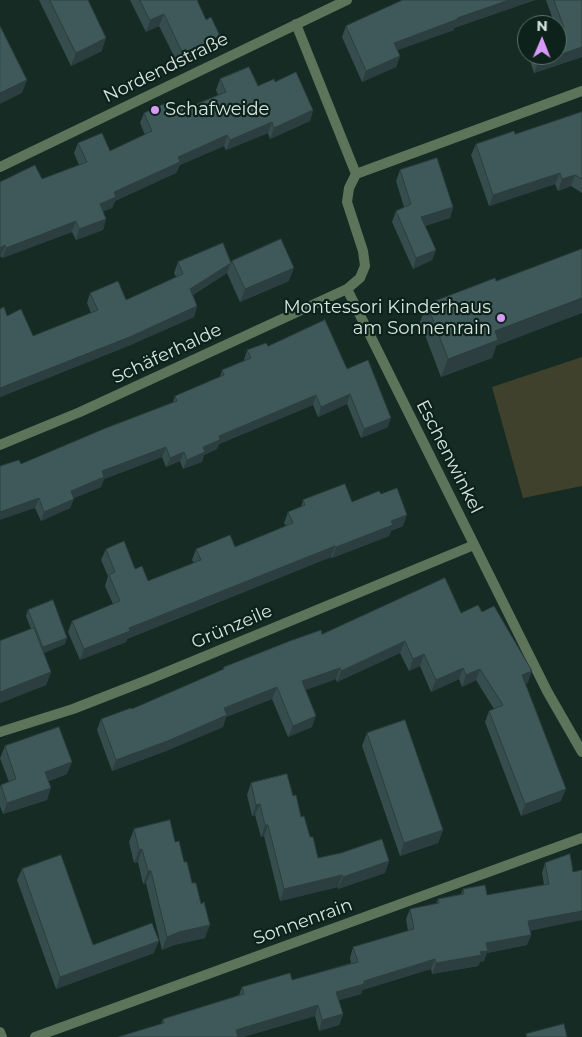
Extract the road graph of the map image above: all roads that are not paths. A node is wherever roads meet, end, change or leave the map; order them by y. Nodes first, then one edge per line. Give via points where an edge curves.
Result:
1 (347, 0) edge
2 (296, 24) junction
3 (582, 91) edge
4 (0, 167) edge
5 (356, 174) junction
6 (346, 289) junction
7 (0, 445) edge
8 (474, 545) junction
9 (0, 732) edge
10 (582, 752) edge
11 (582, 838) edge
12 (0, 1032) edge
13 (2, 1037) edge
14 (35, 1037) edge

1 - 2 street, Nordendstraße
2 - 4 street, Nordendstraße
2 - 5 street
3 - 5 street
5 - 6 street via 349,188 348,202 365,266 360,278
6 - 7 street, Schäferhalde via 80,412
6 - 8 street, Eschenwinkel
8 - 9 street, Grünzeile via 150,679
8 - 10 street, Eschenwinkel via 547,691
11 - 14 street, Sonnenrain
12 - 13 street

